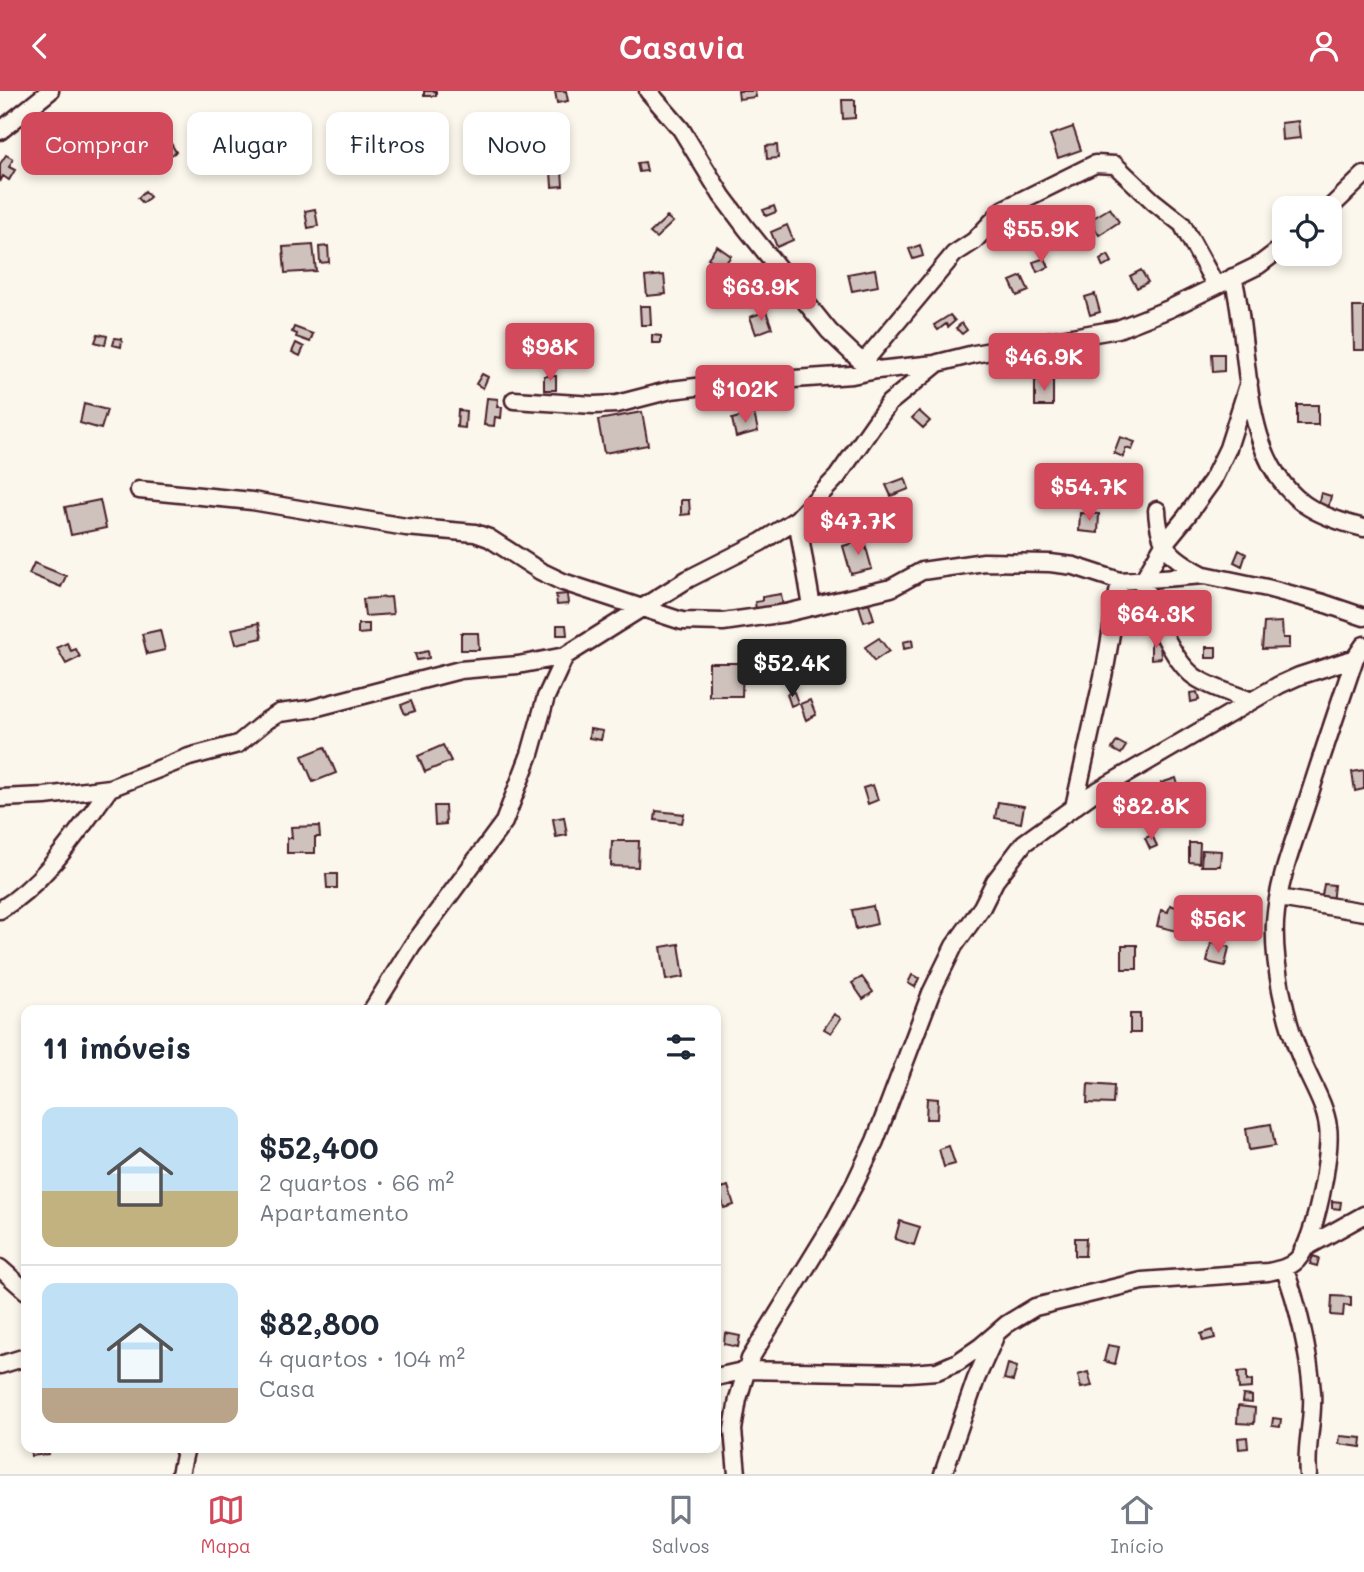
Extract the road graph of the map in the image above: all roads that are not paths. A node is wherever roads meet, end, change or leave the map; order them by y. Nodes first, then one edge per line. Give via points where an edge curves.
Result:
1 (50, 91) edge
2 (648, 91) edge
3 (0, 131) edge
4 (1364, 175) edge
5 (1342, 196) edge
6 (1272, 255) edge
7 (1233, 277) junction
8 (1216, 286) junction
9 (938, 363) junction
10 (870, 366) junction
11 (1249, 382) junction
12 (514, 400) dead end
13 (139, 490) dead end
14 (1157, 510) dead end
15 (797, 519) junction
16 (1364, 528) edge
17 (1164, 544) junction
18 (1205, 575) junction
19 (1143, 580) junction
20 (1120, 581) junction
21 (813, 607) junction
22 (639, 609) junction
23 (1364, 617) edge
24 (1360, 651) edge
25 (565, 656) junction
26 (1251, 701) junction
27 (110, 788) junction
28 (0, 798) edge
29 (1074, 807) junction
30 (1279, 898) junction
31 (0, 909) edge
32 (1364, 912) edge
33 (375, 1005) edge
34 (1364, 1215) edge
35 (1303, 1249) junction
36 (0, 1268) edge
37 (1283, 1268) junction
38 (21, 1287) edge
39 (995, 1337) junction
40 (21, 1359) edge
41 (0, 1365) edge
42 (747, 1370) junction
43 (721, 1376) edge
44 (185, 1453) edge
45 (180, 1474) edge
46 (737, 1474) edge
47 (943, 1474) edge
48 (1308, 1474) edge

1 - 3 street
2 - 10 street via 681,129 746,228 829,331
4 - 5 street
6 - 7 street
7 - 8 street
7 - 11 street
8 - 9 street via 1118,330
8 - 10 street via 1182,224 1115,165 1095,164 1004,209 974,241 954,254
9 - 10 street
9 - 15 street via 889,403 837,477
10 - 12 street via 852,375 671,390 617,404
11 - 16 street via 1260,445 1285,485 1303,504
11 - 17 street via 1212,481
13 - 22 street via 475,533 563,582
14 - 17 street
15 - 21 street
15 - 22 street
17 - 18 street via 1182,563
17 - 19 street
18 - 19 street
18 - 23 street
19 - 20 street
19 - 26 street via 1167,639 1187,670
20 - 21 street via 1074,566 984,562 922,571 891,587
20 - 29 street
21 - 22 street via 723,622 682,621
22 - 25 street
24 - 26 street
24 - 30 street via 1286,863
25 - 27 street via 460,670 279,713 238,744
25 - 33 street via 546,697 504,822 412,946
26 - 29 street
27 - 28 street
27 - 31 street via 36,883
29 - 42 street via 1024,843 954,946 855,1183
30 - 32 street
30 - 35 street via 1275,937 1281,985 1299,1054 1328,1129 1319,1207
34 - 35 street
35 - 37 street via 1297,1261
36 - 38 street
37 - 39 street via 1142,1281 1097,1291 1035,1307
37 - 48 street via 1295,1300 1312,1391
39 - 42 street via 937,1371
39 - 47 street
40 - 41 street
42 - 43 street
42 - 46 street via 733,1430
44 - 45 street

